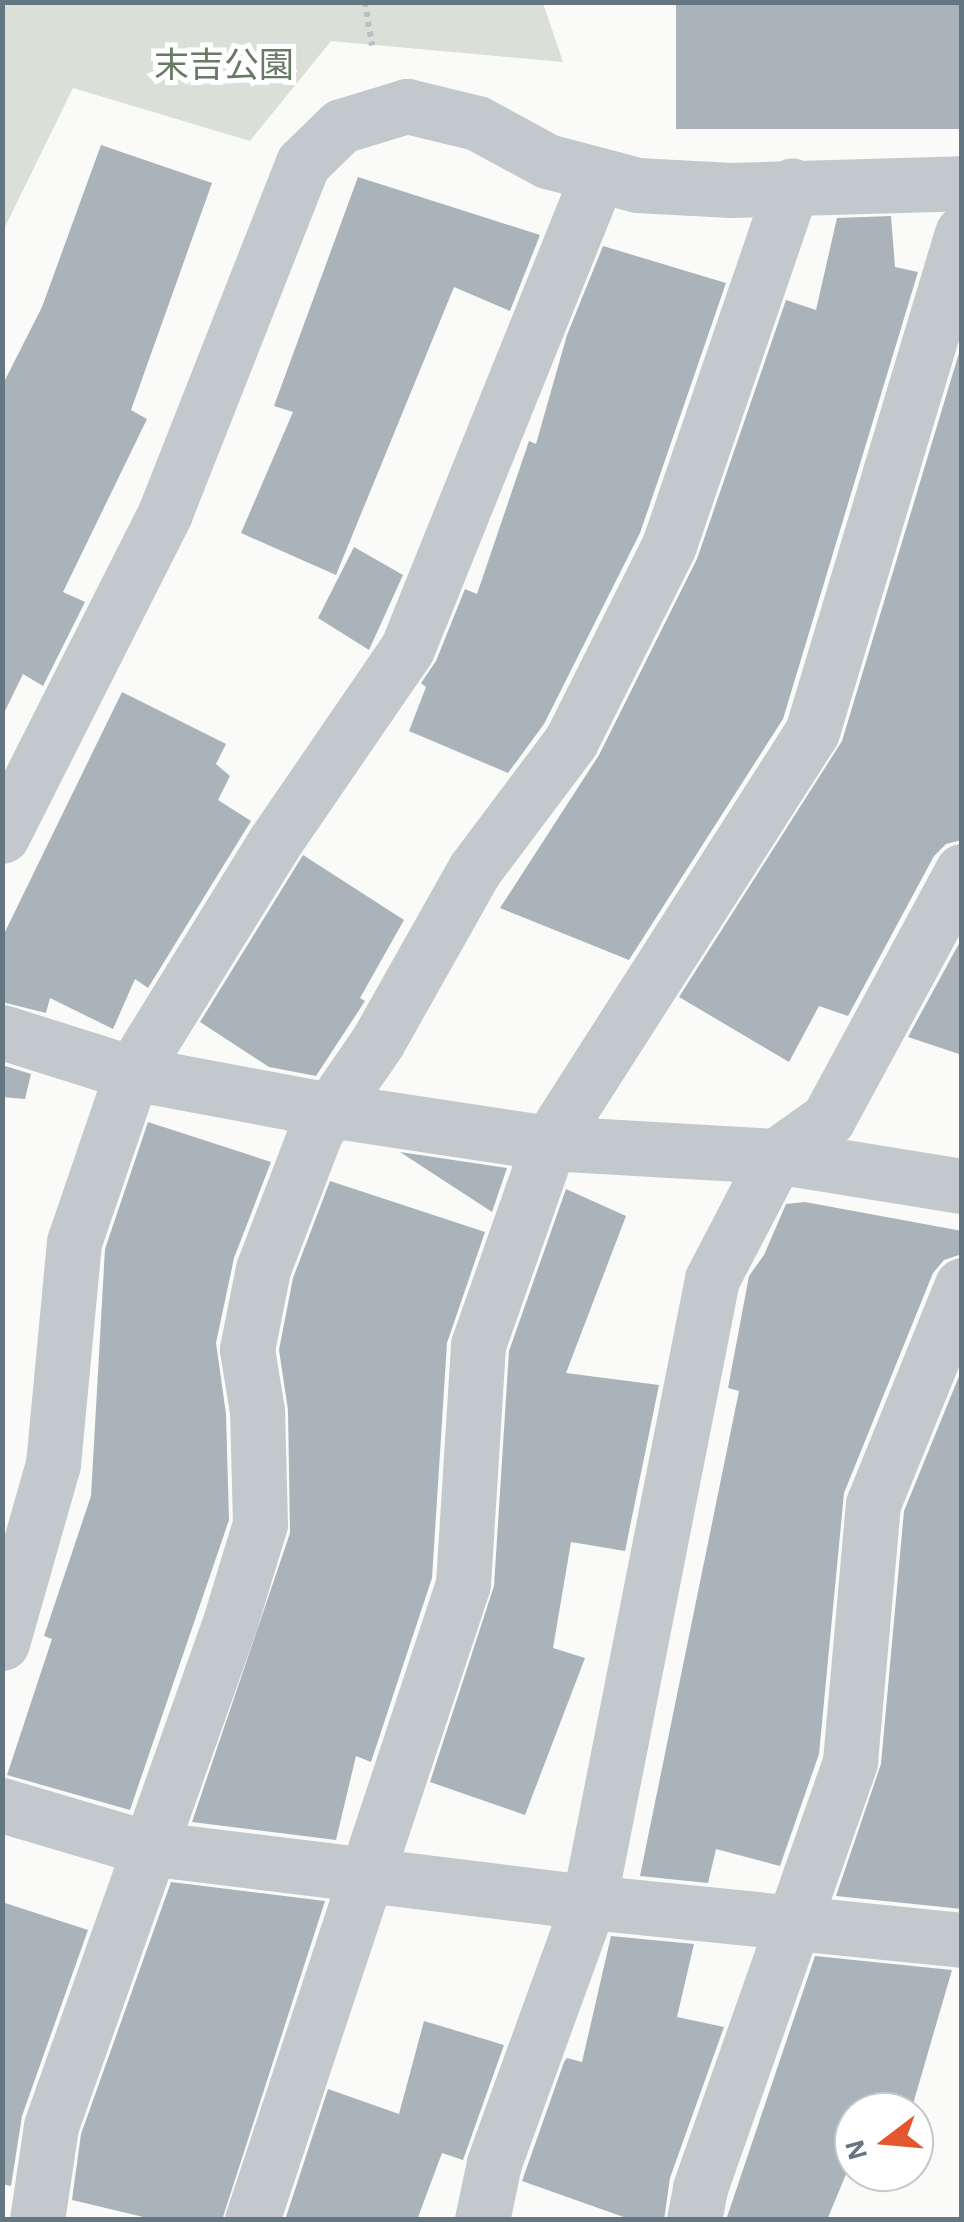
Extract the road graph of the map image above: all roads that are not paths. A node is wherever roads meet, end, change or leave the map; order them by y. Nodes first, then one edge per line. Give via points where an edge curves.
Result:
1 (598, 175) junction
2 (962, 183) edge
3 (792, 185) junction
4 (962, 233) edge
5 (2, 836) edge
6 (962, 871) edge
7 (2, 1032) edge
8 (132, 1073) junction
9 (330, 1110) junction
10 (549, 1143) junction
11 (776, 1156) junction
12 (962, 1186) edge
13 (962, 1285) edge
14 (2, 1643) edge
15 (2, 1805) edge
16 (147, 1848) junction
17 (366, 1875) junction
18 (589, 1902) junction
19 (793, 1922) junction
20 (962, 1940) edge
21 (37, 2220) edge
22 (252, 2220) edge
23 (482, 2220) edge
24 (694, 2220) edge

1 - 3 street via 636,185 731,190
1 - 5 street via 547,161 478,123 407,106 341,126 303,162 165,513
1 - 8 street via 407,649 274,843
2 - 3 street
3 - 9 street via 669,545 571,741 475,869 378,1041
4 - 10 street via 812,732
6 - 11 street via 828,1118
7 - 8 street
8 - 9 street
8 - 14 street via 74,1242 52,1464
9 - 10 street
9 - 16 street via 262,1269 248,1349 258,1411 260,1524
10 - 11 street
10 - 17 street via 478,1345 463,1584
11 - 12 street
11 - 18 street via 712,1280
13 - 19 street via 873,1504 850,1761
15 - 16 street
16 - 17 street
16 - 21 street via 51,2126
17 - 18 street
17 - 22 street
18 - 19 street
18 - 23 street via 494,2163
19 - 20 street
19 - 24 street

